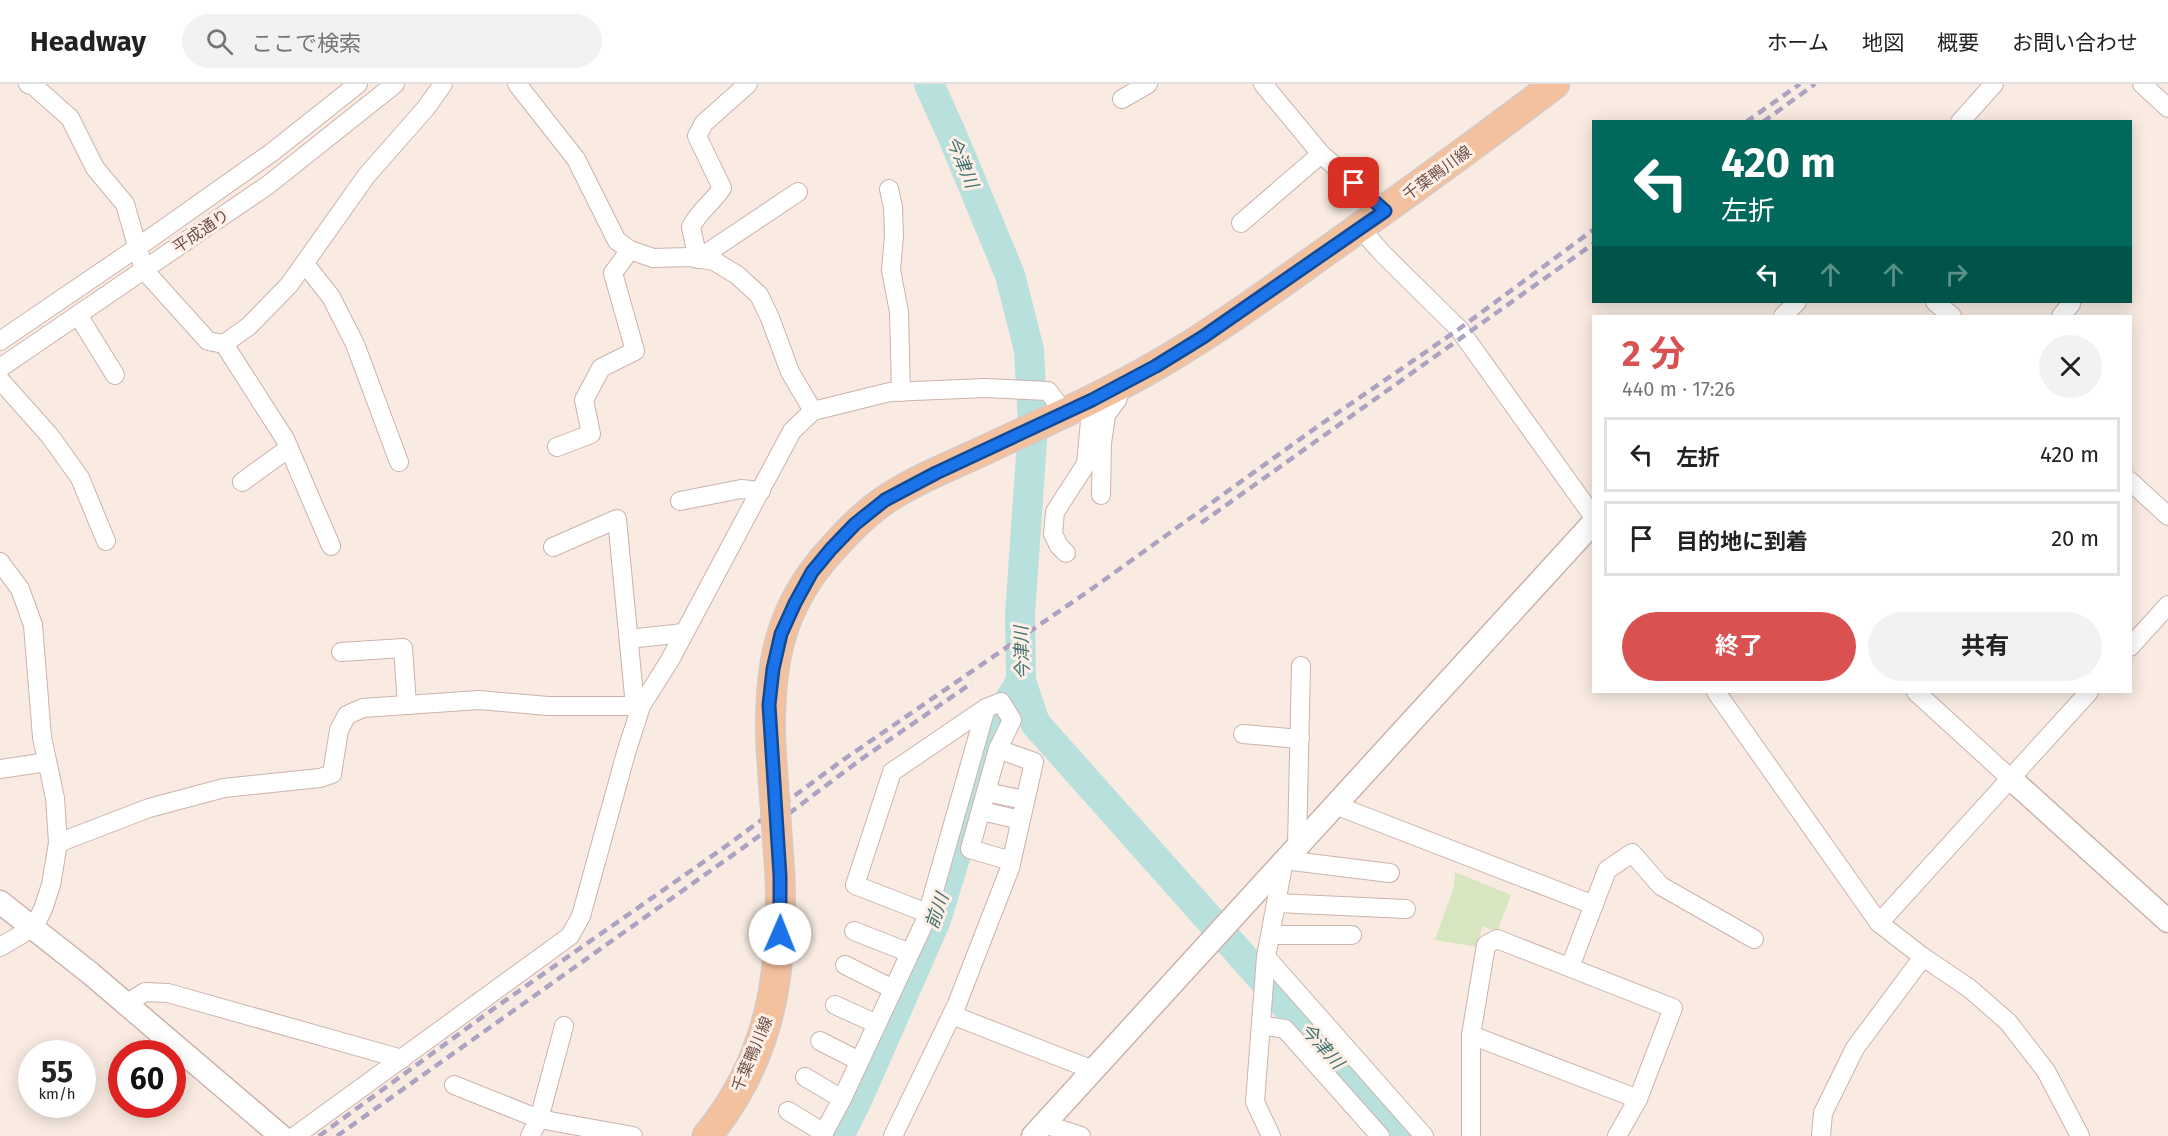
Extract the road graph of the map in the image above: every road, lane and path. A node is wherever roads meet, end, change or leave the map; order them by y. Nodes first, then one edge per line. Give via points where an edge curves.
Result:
1 (28, 84) edge
2 (358, 84) edge
3 (395, 84) edge
4 (443, 84) edge
5 (517, 84) edge
6 (748, 84) edge
7 (1148, 84) edge
8 (1263, 84) edge
9 (1555, 84) edge
10 (1994, 84) edge
11 (2142, 84) edge
12 (1122, 99) dead end
13 (2168, 108) edge
14 (1962, 120) edge
15 (1321, 154) junction
16 (889, 189) dead end
17 (798, 192) dead end
18 (1385, 211) junction
19 (1241, 223) dead end
20 (1360, 228) junction
21 (138, 247) junction
22 (630, 250) junction
23 (698, 259) junction
24 (305, 264) junction
25 (144, 270) junction
26 (1796, 303) edge
27 (1936, 303) edge
28 (78, 315) junction
29 (1784, 315) edge
30 (1951, 315) edge
31 (0, 341) edge
32 (224, 344) junction
33 (0, 368) edge
34 (115, 375) dead end
35 (0, 380) edge
36 (1122, 385) junction
37 (901, 392) junction
38 (1092, 400) junction
39 (1056, 402) junction
40 (813, 411) junction
41 (557, 447) dead end
42 (289, 448) junction
43 (399, 462) dead end
44 (242, 482) dead end
45 (2132, 483) edge
46 (761, 491) junction
47 (1101, 495) dead end
48 (680, 501) dead end
49 (1592, 515) edge
50 (2168, 516) edge
51 (1592, 524) edge
52 (106, 541) dead end
53 (331, 546) dead end
54 (553, 548) dead end
55 (1066, 553) dead end
56 (0, 562) edge
57 (2168, 605) edge
58 (683, 633) junction
59 (629, 639) junction
60 (2132, 645) edge
61 (341, 652) dead end
62 (1301, 666) dead end
63 (1717, 693) edge
64 (1917, 693) edge
65 (2088, 693) edge
66 (406, 705) junction
67 (638, 706) junction
68 (986, 708) junction
69 (1243, 734) dead end
70 (1299, 740) junction
71 (998, 749) junction
72 (47, 762) junction
73 (0, 769) edge
74 (2010, 778) junction
75 (986, 792) junction
76 (1025, 800) junction
77 (1335, 805) junction
78 (981, 811) junction
79 (1020, 820) junction
80 (58, 843) junction
81 (1291, 853) junction
82 (1011, 861) junction
83 (1390, 873) dead end
84 (0, 902) edge
85 (1277, 903) junction
86 (1594, 905) junction
87 (1406, 909) dead end
88 (927, 913) junction
89 (2168, 921) edge
90 (1879, 923) junction
91 (34, 927) junction
92 (854, 931) dead end
93 (1271, 935) junction
94 (1353, 935) dead end
95 (1753, 939) dead end
96 (0, 947) edge
97 (910, 953) junction
98 (1266, 957) junction
99 (1923, 957) junction
100 (845, 965) dead end
101 (1570, 967) junction
102 (893, 989) junction
103 (126, 1004) junction
104 (835, 1005) dead end
105 (952, 1015) junction
106 (877, 1024) junction
107 (1261, 1025) junction
108 (564, 1026) dead end
109 (1471, 1035) junction
110 (820, 1041) dead end
111 (402, 1059) junction
112 (859, 1061) junction
113 (1093, 1070) junction
114 (805, 1077) dead end
115 (454, 1085) dead end
116 (842, 1098) junction
117 (1638, 1099) junction
118 (788, 1111) dead end
119 (539, 1119) junction
120 (1039, 1130) edge
121 (823, 1135) edge
122 (281, 1136) edge
123 (295, 1136) edge
124 (530, 1136) edge
125 (633, 1136) edge
126 (707, 1136) edge
127 (893, 1136) edge
128 (1082, 1136) edge
129 (1271, 1136) edge
130 (1380, 1136) edge
131 (1424, 1136) edge
132 (1471, 1136) edge
133 (1617, 1136) edge
134 (1821, 1136) edge
135 (2080, 1136) edge

1 - 21 street via 70,118 95,168 126,204
2 - 21 street, 平成通り via 271,153
3 - 25 street, 平成通り via 268,185
4 - 24 street via 367,175
5 - 22 street via 576,159 616,241
6 - 23 street via 704,123 697,136 722,188 691,227
7 - 12 street
8 - 15 street
9 - 18 main road, 千葉鴨川線
10 - 14 street
11 - 13 street
15 - 18 street
15 - 19 street
16 - 37 street
17 - 23 street
18 - 20 main road, 千葉鴨川線
20 - 36 main road, 千葉鴨川線 via 1203,337
20 - 49 street via 1459,328
21 - 25 street
21 - 31 street, 平成通り
22 - 23 street via 653,258
22 - 41 street via 613,273 635,351 601,368 588,392 584,400 591,434
23 - 40 street via 714,261 759,295 790,372
24 - 32 street via 249,326
24 - 43 street via 331,297 355,344
25 - 28 street, 平成通り
25 - 32 street via 208,341
26 - 29 street
27 - 30 street
28 - 33 street, 平成通り
28 - 34 street
32 - 42 street
35 - 52 street via 50,436 80,478
36 - 38 main road, 千葉鴨川線
36 - 47 street via 1106,415
37 - 39 street via 985,388 1015,390
37 - 40 street
38 - 39 main road, 千葉鴨川線
38 - 55 street via 1086,464 1055,512 1053,534
39 - 126 main road, 千葉鴨川線, bridge via 1012,437 885,500 855,524 812,572 795,603 781,634 769,705 780,876 780,953 772,1006 750,1066
40 - 46 street via 792,431
42 - 44 street
42 - 53 street
45 - 50 street
46 - 48 street via 741,489
46 - 58 street
51 - 77 street
54 - 59 street via 617,519
56 - 72 street via 20,589 33,625
57 - 60 street
58 - 59 street
58 - 67 street via 670,660
59 - 67 street
61 - 66 street via 402,648
62 - 70 street
63 - 90 street
64 - 74 street
65 - 74 street
66 - 67 street via 479,700 548,706
66 - 80 street via 363,708 347,716 339,730 332,774 224,788 149,808
67 - 111 street via 581,916 570,936
68 - 71 street via 1001,702 1012,720
68 - 88 street
68 - 88 street via 892,772 855,885
69 - 70 street
70 - 81 street
71 - 75 street
71 - 76 street via 1034,762
72 - 73 street
72 - 80 street via 55,798
74 - 89 street
74 - 90 street
75 - 76 street
75 - 78 street
76 - 79 street
77 - 81 street
77 - 86 street
78 - 79 street
78 - 82 street via 970,849
79 - 82 street
80 - 91 street via 51,885
81 - 83 street
81 - 85 street
81 - 113 street
82 - 105 street
84 - 91 street
85 - 87 street
85 - 93 street
86 - 95 street via 1607,870 1632,854 1661,886
86 - 101 street
88 - 97 street
90 - 99 street
91 - 96 street
91 - 103 street
92 - 97 street
93 - 94 street
93 - 98 street
97 - 102 street
98 - 107 street
98 - 131 street
99 - 134 street via 1855,1048 1823,1113
99 - 135 street via 1969,988 2008,1022 2046,1071
100 - 102 street
101 - 109 street via 1497,939 1486,945
101 - 117 street via 1673,1008
102 - 106 street
103 - 111 street via 145,992 168,993
103 - 122 street
104 - 106 street
105 - 113 street
105 - 127 street
106 - 112 street
107 - 129 street via 1255,1102
107 - 130 street via 1285,1029
108 - 119 street
109 - 117 street
109 - 132 street
110 - 112 street
111 - 123 street
112 - 116 street
113 - 120 street
114 - 116 street
115 - 119 street
116 - 121 street
117 - 133 street
118 - 121 street
119 - 124 street
119 - 125 street
120 - 128 street

